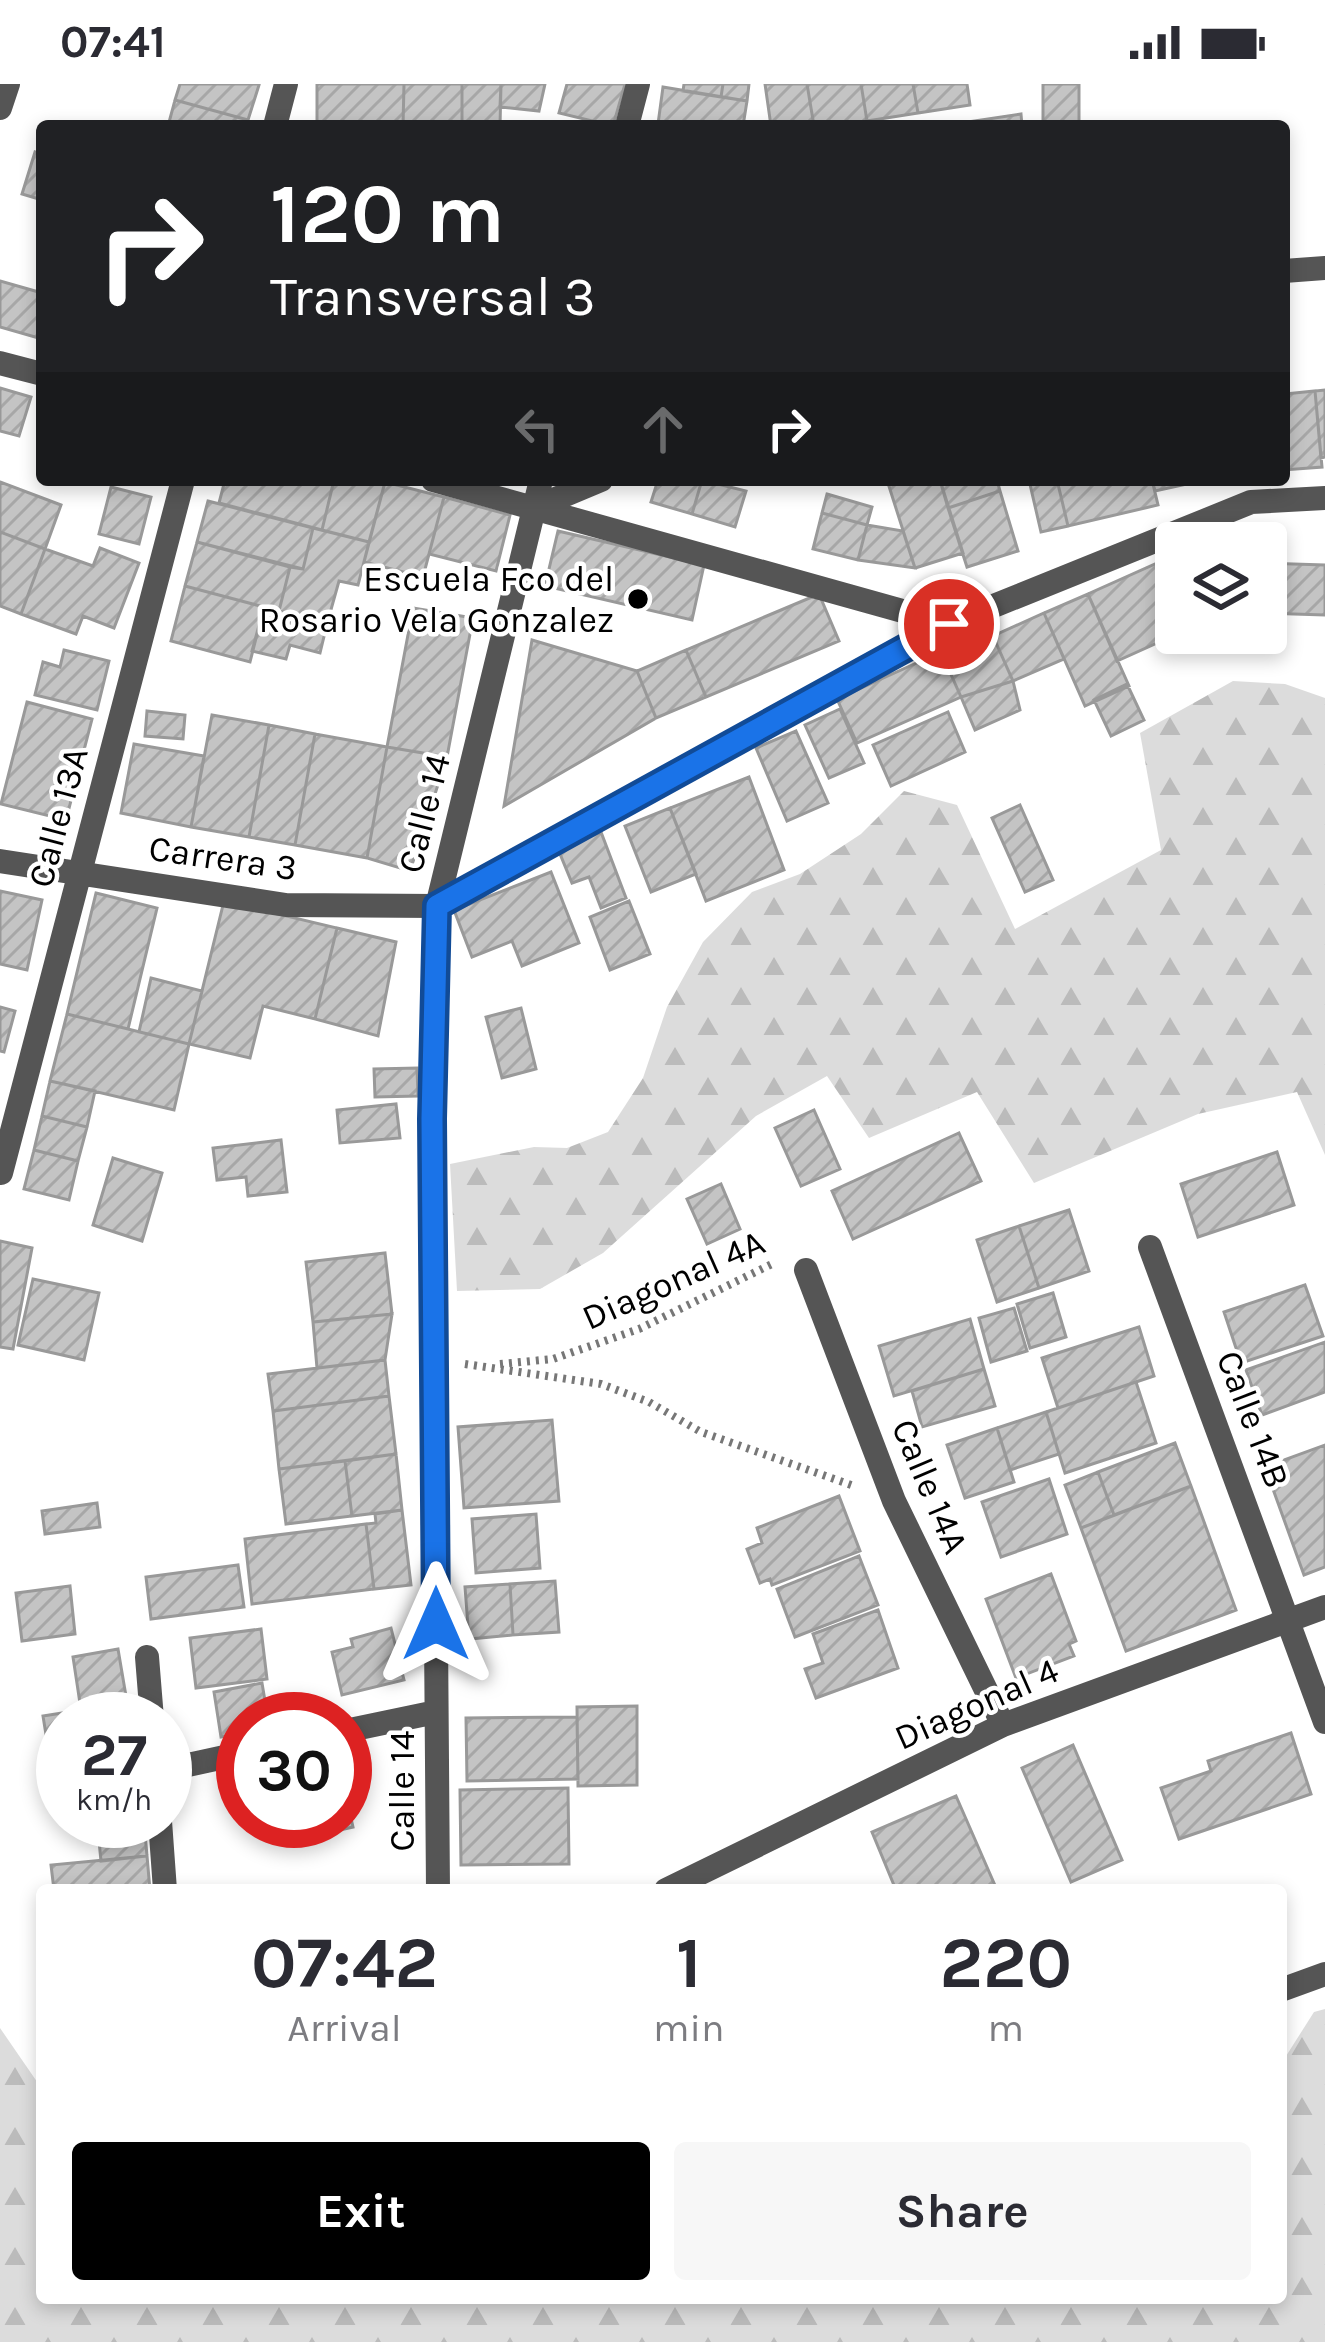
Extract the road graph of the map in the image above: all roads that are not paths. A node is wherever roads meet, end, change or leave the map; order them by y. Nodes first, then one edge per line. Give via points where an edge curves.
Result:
1 (8, 84) edge
2 (286, 84) edge
3 (638, 84) edge
4 (0, 108) edge
5 (277, 120) edge
6 (629, 120) edge
7 (1325, 268) edge
8 (1290, 271) edge
9 (0, 363) edge
10 (36, 372) edge
11 (181, 486) edge
12 (455, 486) edge
13 (540, 486) edge
14 (587, 486) edge
15 (1325, 498) edge
16 (534, 508) junction
17 (949, 624) junction
18 (0, 861) edge
19 (80, 873) junction
20 (437, 906) junction
21 (1, 1173) edge
22 (1150, 1247) dead end
23 (806, 1270) road end
24 (1325, 1607) edge
25 (1291, 1617) junction
26 (147, 1658) dead end
27 (150, 1692) edge
28 (436, 1712) junction
29 (1325, 1722) edge
30 (372, 1725) edge
31 (1003, 1725) junction
32 (162, 1848) edge
33 (165, 1884) edge
34 (437, 1884) edge
35 (678, 1884) edge
36 (1325, 1973) edge
37 (1287, 1988) edge

1 - 4 street
2 - 5 street
3 - 6 street
7 - 8 street
9 - 10 street
11 - 19 street, Calle 13A
12 - 16 street
13 - 16 street, Calle 14
14 - 16 street
15 - 17 street via 1251,502
16 - 17 street
16 - 20 street, Calle 14
17 - 20 street
18 - 19 street, Carrera 3
19 - 20 street, Carrera 3 via 286,905
19 - 21 street, Calle 13A
20 - 28 street, Calle 14
22 - 25 street, Calle 14B
23 - 31 street, Calle 14A via 894,1501
24 - 25 street, Diagonal 4
25 - 29 street, Calle 14B
25 - 31 street, Diagonal 4
26 - 27 street
28 - 30 street
28 - 34 street, Calle 14
31 - 35 street, Diagonal 4
32 - 33 street
36 - 37 street

